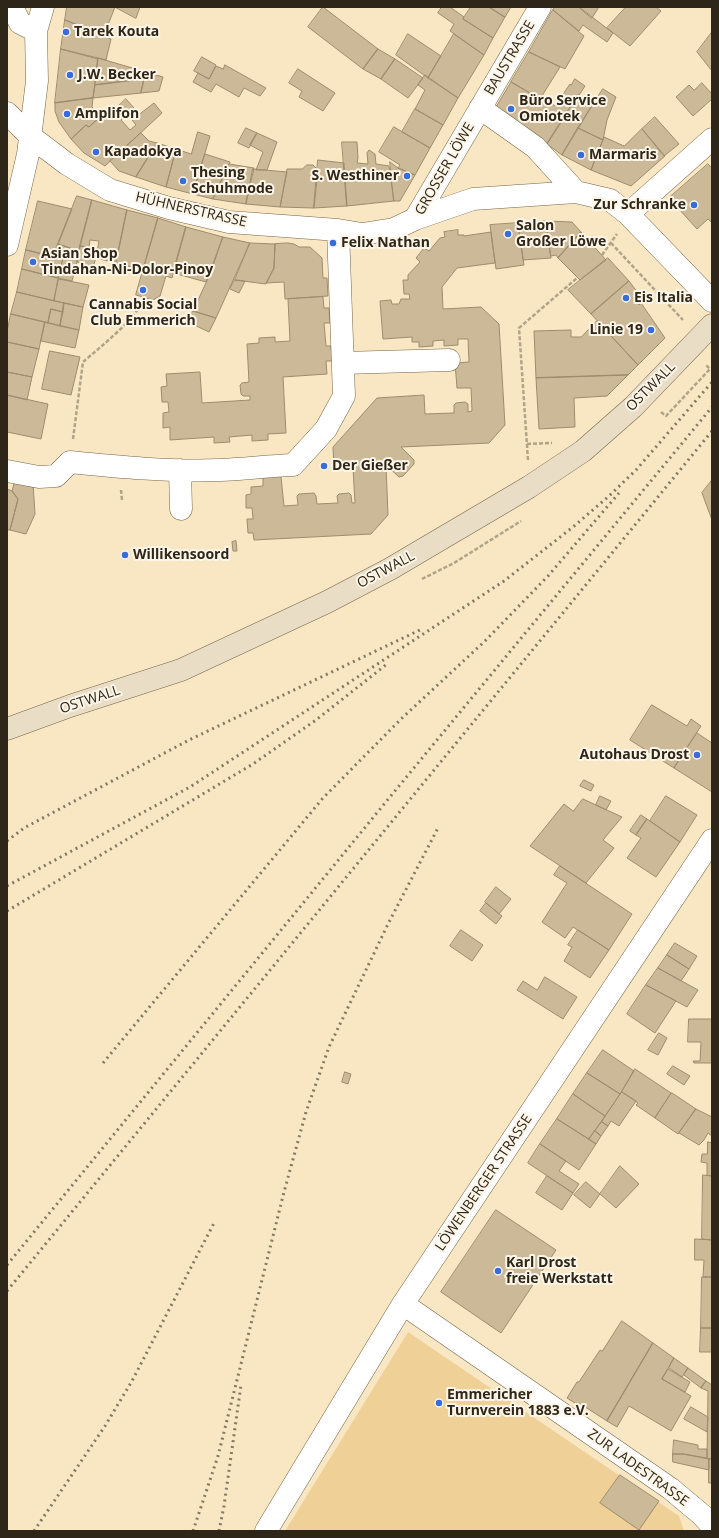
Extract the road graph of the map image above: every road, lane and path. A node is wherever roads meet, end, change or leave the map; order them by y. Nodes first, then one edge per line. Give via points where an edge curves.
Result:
1 (12, 7) edge
2 (44, 7) edge
3 (540, 7) edge
4 (36, 31) junction
5 (480, 108) junction
6 (7, 113) edge
7 (30, 136) junction
8 (712, 139) edge
9 (576, 192) junction
10 (628, 214) junction
11 (414, 219) junction
12 (338, 230) junction
13 (611, 243) dead end
14 (7, 245) edge
15 (577, 278) dead end
16 (144, 297) dead end
17 (712, 301) edge
18 (682, 320) dead end
19 (712, 324) edge
20 (449, 360) dead end
21 (343, 363) junction
22 (705, 363) dead end
23 (660, 412) dead end
24 (70, 462) junction
25 (180, 470) junction
26 (7, 471) edge
27 (529, 487) junction
28 (121, 490) dead end
29 (122, 500) dead end
30 (181, 509) dead end
31 (7, 729) edge
32 (712, 840) edge
33 (403, 1304) junction
34 (712, 1526) edge
35 (266, 1531) edge

1 - 4 street via 20,23
2 - 4 street
3 - 5 street, BAUSTRASSE
4 - 7 street via 37,81
5 - 9 street, GROSSER LÖWE via 535,147
5 - 11 street, GROSSER LÖWE
6 - 7 street, HÜHNERSTRASSE
7 - 12 street, HÜHNERSTRASSE via 67,164 110,190 169,208 229,222
7 - 14 street
8 - 10 street
9 - 10 street, GROSSER LÖWE via 610,200
9 - 11 street, GROSSER LÖWE via 472,199
10 - 17 street, GROSSER LÖWE
11 - 12 street, HÜHNERSTRASSE via 394,228 362,234
12 - 21 street
13 - 18 path
15 - 27 path via 519,328
16 - 24 path via 142,305 110,339 83,362
19 - 27 main road, OSTWALL via 633,407 583,451
20 - 21 street
21 - 25 street via 344,396 326,429 293,465
22 - 23 path via 710,369 689,393 666,416
24 - 25 street
24 - 26 street via 56,476 39,477
25 - 30 street
27 - 31 main road, OSTWALL via 390,569 327,602 181,670
28 - 29 path
32 - 33 street, LÖWENBERGER STRASSE
33 - 34 street, ZUR LADESTRASSE via 671,1489
33 - 35 street, LÖWENBERGER STRASSE

